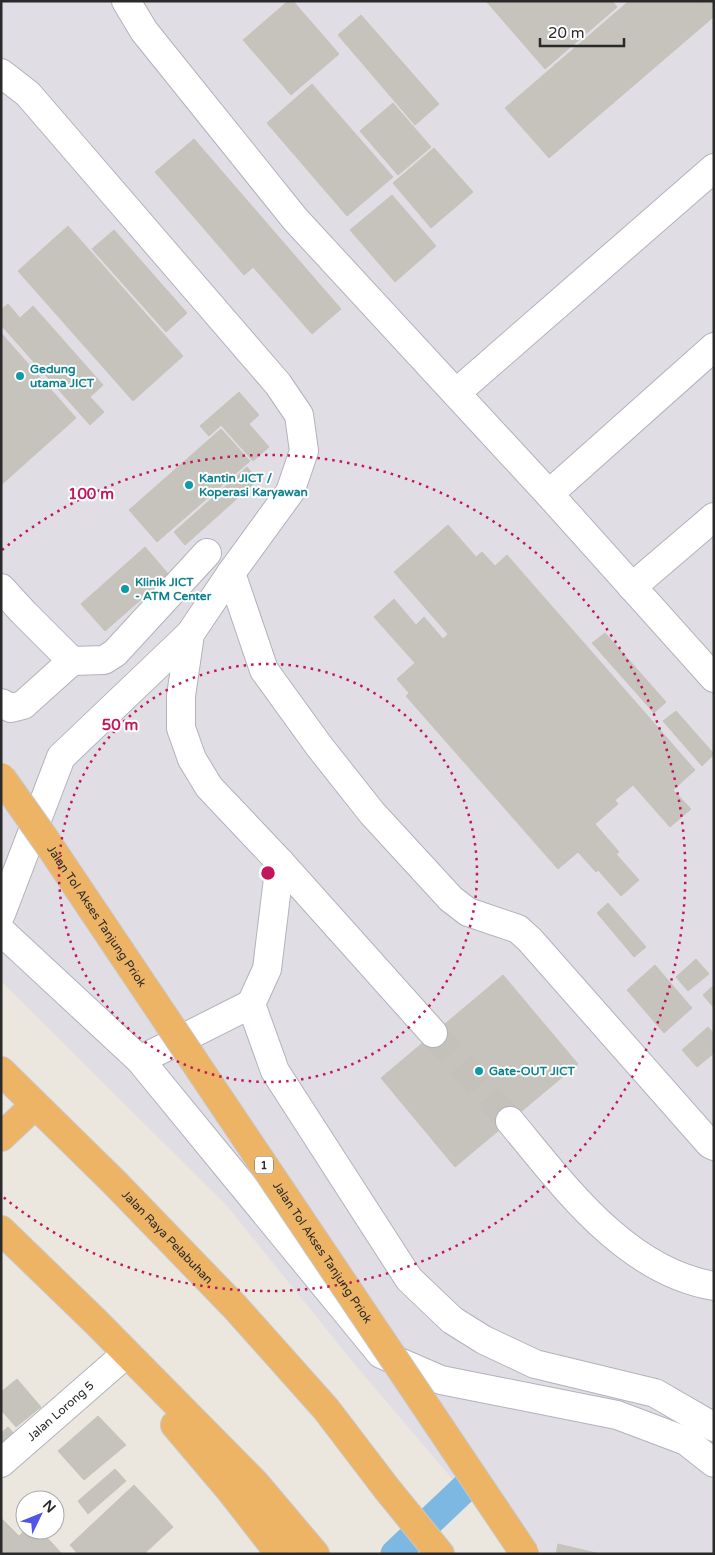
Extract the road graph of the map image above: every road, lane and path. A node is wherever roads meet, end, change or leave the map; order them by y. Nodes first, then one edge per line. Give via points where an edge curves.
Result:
1 (126, 1) edge
2 (1, 73) edge
3 (714, 168) edge
4 (714, 348) edge
5 (456, 393) junction
6 (549, 494) junction
7 (714, 516) edge
8 (207, 553) dead end
9 (231, 573) junction
10 (632, 587) junction
11 (1, 588) edge
12 (190, 634) junction
13 (72, 661) junction
14 (713, 676) edge
15 (1, 703) edge
16 (1, 777) edge
17 (280, 862) junction
18 (1, 914) edge
19 (1, 931) edge
20 (251, 1004) junction
21 (433, 1034) tunnel mouth
22 (140, 1060) junction
23 (1, 1071) edge
24 (35, 1105) junction
25 (510, 1121) tunnel mouth
26 (1, 1137) edge
27 (714, 1146) edge
28 (1, 1231) edge
29 (714, 1286) edge
30 (120, 1360) junction
31 (714, 1427) edge
32 (714, 1463) edge
33 (1, 1464) edge
34 (452, 1551) edge
35 (280, 1554) edge
36 (315, 1554) edge
37 (525, 1554) edge

1 - 5 street via 144,31 295,219
2 - 9 street via 28,94 278,384 299,415 304,451 290,492
3 - 5 street
4 - 6 street
5 - 6 street
6 - 10 street
7 - 10 street
8 - 13 street via 115,654 104,660
9 - 12 street
9 - 27 street via 264,670 372,813 451,899 468,912 518,930 530,940
10 - 14 street
11 - 13 street
12 - 17 street via 181,696 181,728 192,759 209,787
12 - 18 street via 61,757
13 - 15 street via 23,704 11,708
16 - 37 highway, Jalan Tol Akses Tanjung Priok / 1, bridge
17 - 20 street via 267,969
17 - 21 street
19 - 22 street
20 - 22 street
20 - 31 street via 275,1071 409,1279 452,1320 484,1340 535,1364 655,1393
22 - 32 street via 381,1354 441,1380 618,1415 686,1441
23 - 24 highway, Jalan Raya Pelabuhan
24 - 26 highway
24 - 34 highway, Jalan Raya Pelabuhan via 235,1307
25 - 29 street via 608,1232 657,1266 697,1283
28 - 30 highway
28 - 36 highway via 255,1483
30 - 33 street, Jalan Lorong 5
30 - 35 highway

